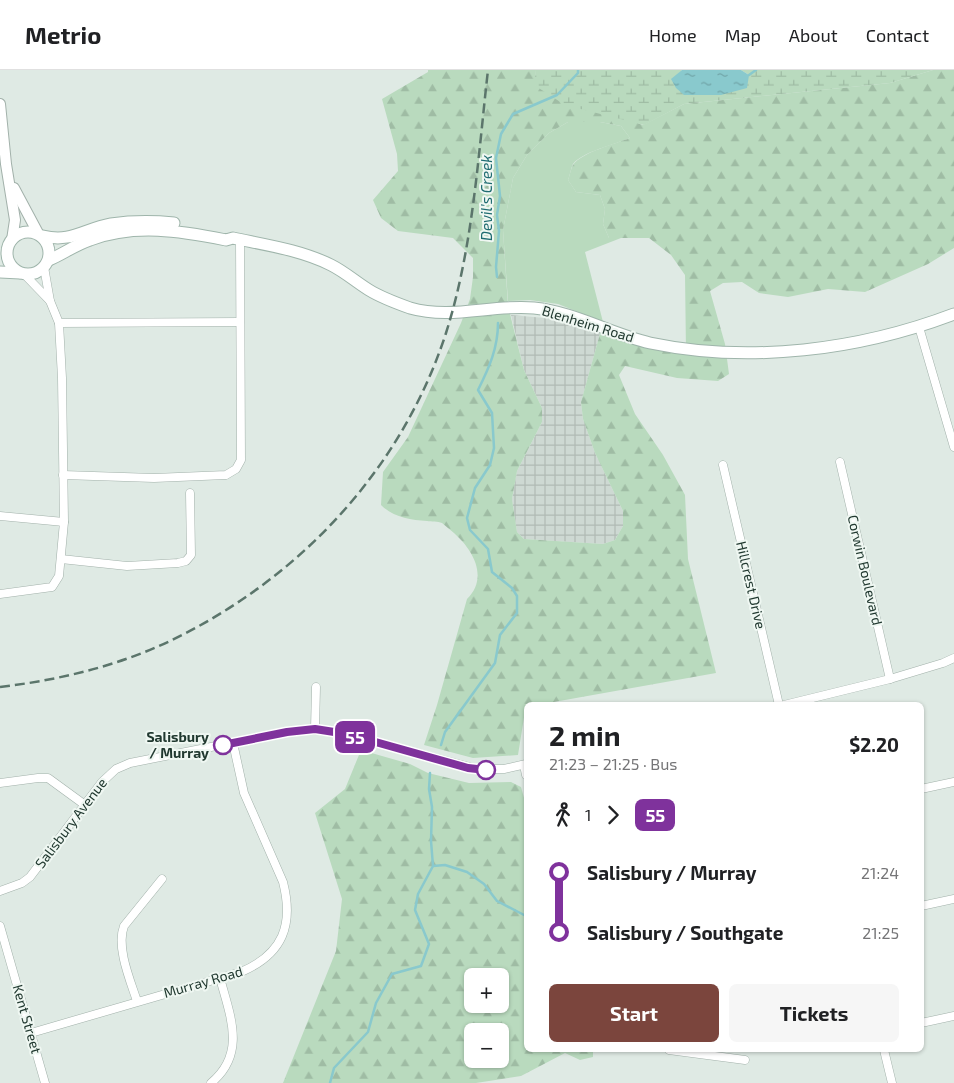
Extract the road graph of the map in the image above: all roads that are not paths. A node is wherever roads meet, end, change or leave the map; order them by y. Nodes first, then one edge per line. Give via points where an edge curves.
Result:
1 (0, 104) edge
2 (9, 180) junction
3 (41, 234) junction
4 (237, 239) junction
5 (6, 246) edge
6 (46, 263) junction
7 (0, 272) edge
8 (22, 273) junction
9 (50, 301) junction
10 (954, 314) edge
11 (240, 322) junction
12 (59, 323) junction
13 (919, 327) junction
14 (954, 447) edge
15 (840, 462) dead end
16 (723, 465) dead end
17 (63, 475) junction
18 (190, 493) dead end
19 (0, 516) edge
20 (64, 522) junction
21 (61, 558) junction
22 (0, 594) edge
23 (954, 658) edge
24 (890, 679) junction
25 (316, 687) dead end
26 (778, 702) edge
27 (796, 702) edge
28 (315, 729) junction
29 (233, 743) junction
30 (524, 765) edge
31 (954, 782) edge
32 (0, 783) edge
33 (924, 788) edge
34 (84, 805) junction
35 (162, 879) dead end
36 (0, 891) edge
37 (954, 899) edge
38 (924, 905) edge
39 (0, 926) edge
40 (220, 978) junction
41 (137, 1001) junction
42 (954, 1016) edge
43 (924, 1022) edge
44 (31, 1033) junction
45 (684, 1052) edge
46 (884, 1052) edge
47 (745, 1060) dead end
48 (45, 1083) edge
49 (211, 1083) edge
50 (892, 1083) edge

1 - 2 street
2 - 3 street
2 - 5 street via 16,220
3 - 4 main road, Blenheim Road via 63,239 110,224 155,222 205,227
3 - 5 main road via 25,232
3 - 6 main road via 48,247
4 - 6 main road, Blenheim Road via 175,231 127,231 88,240
4 - 11 street
4 - 13 main road, Blenheim Road via 314,258 394,303 429,312 536,308 649,342 716,353 786,351 861,342
5 - 8 main road via 10,262
6 - 8 main road via 36,272
6 - 9 street
7 - 8 main road
8 - 9 street
9 - 12 street
10 - 13 main road, Blenheim Road
11 - 12 street
11 - 17 street via 241,460 236,469 226,475 154,478
12 - 17 street
13 - 14 street
15 - 24 street, Corwin Boulevard
16 - 26 street, Hillcrest Drive
17 - 20 street
18 - 21 street via 191,555 186,561 127,566
19 - 20 street
20 - 21 street
21 - 22 street via 59,576 52,586
23 - 24 street
24 - 27 street
25 - 28 street
28 - 29 street, Salisbury Avenue
28 - 30 street, Salisbury Avenue via 347,734 477,769
29 - 34 street, Salisbury Avenue via 123,765 109,774
29 - 40 street, Murray Road via 244,793 283,882 288,909 284,931 274,950 255,966
31 - 33 street
32 - 34 street via 48,778
34 - 36 street, Salisbury Avenue via 30,877
35 - 41 street via 122,932 121,944
37 - 38 street
39 - 44 street, Kent Street
40 - 41 street, Murray Road
40 - 49 street via 234,1042 230,1058
41 - 44 street, Murray Road
42 - 43 street
44 - 48 street, Kent Street
45 - 47 street
46 - 50 street

